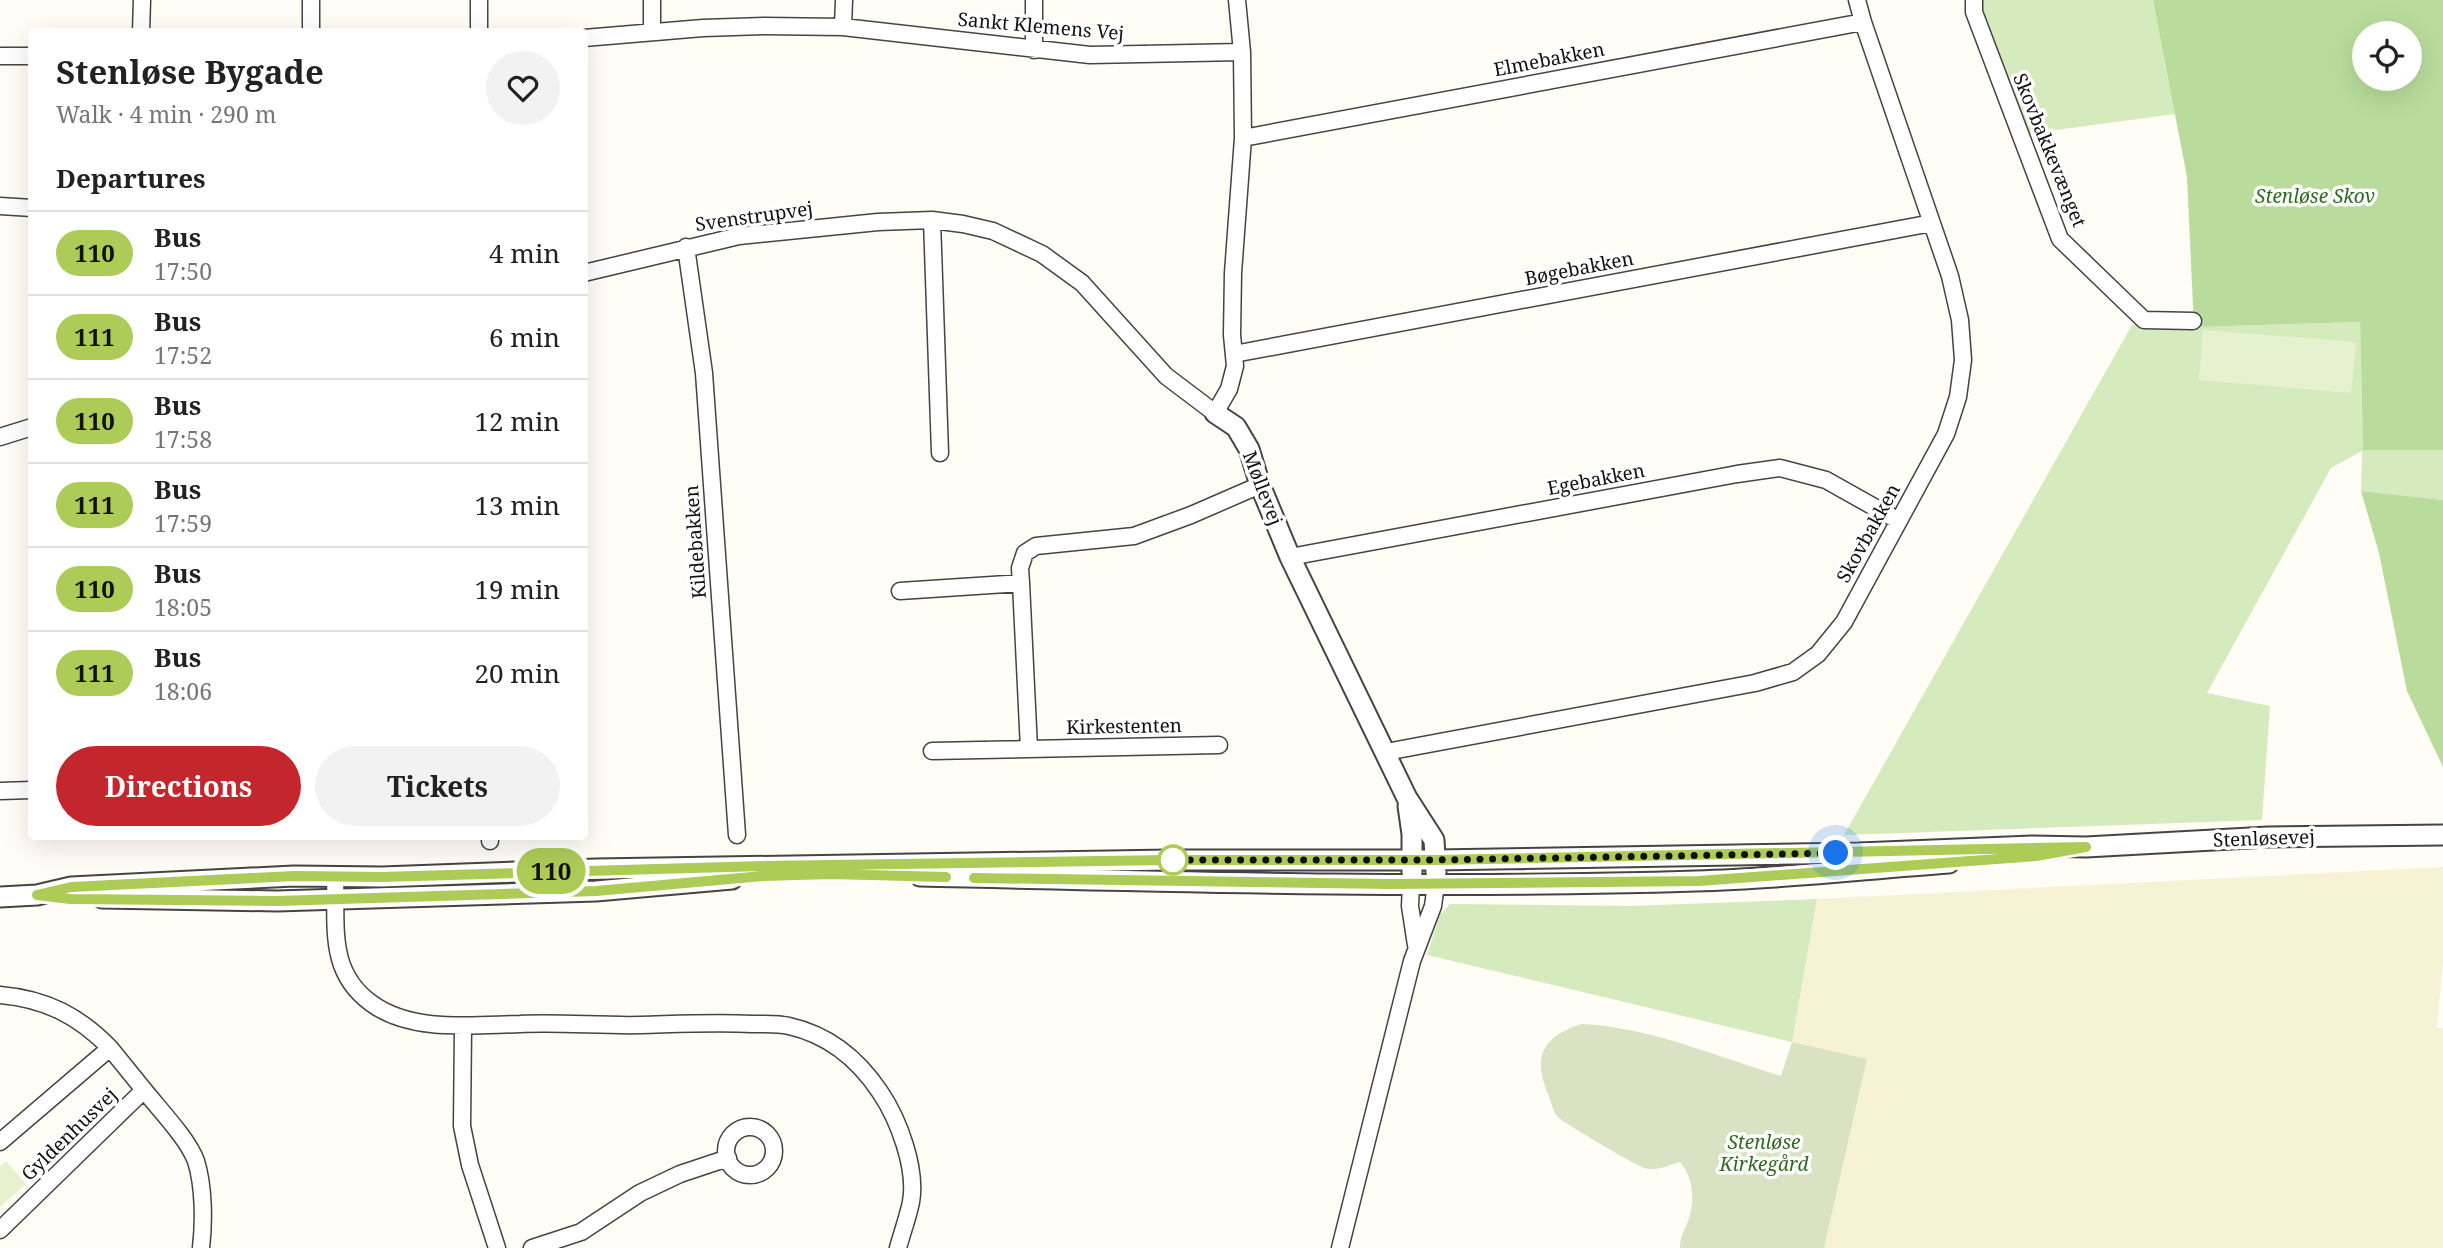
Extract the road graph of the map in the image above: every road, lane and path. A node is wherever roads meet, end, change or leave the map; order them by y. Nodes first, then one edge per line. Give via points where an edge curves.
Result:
1 (142, 0) edge
2 (311, 0) edge
3 (479, 0) edge
4 (652, 0) edge
5 (844, 0) edge
6 (1034, 0) edge
7 (1237, 0) edge
8 (1857, 0) edge
9 (1973, 0) edge
10 (1863, 22) junction
11 (844, 27) junction
12 (142, 28) edge
13 (311, 28) edge
14 (479, 28) edge
15 (652, 31) junction
16 (588, 38) edge
17 (1034, 50) junction
18 (1242, 52) junction
19 (0, 56) edge
20 (28, 56) edge
21 (1243, 138) junction
22 (0, 206) edge
23 (28, 208) edge
24 (932, 220) junction
25 (1932, 223) junction
26 (686, 247) junction
27 (588, 272) edge
28 (2193, 321) dead end
29 (1234, 354) junction
30 (1215, 412) junction
31 (28, 428) edge
32 (0, 437) edge
33 (940, 453) dead end
34 (1260, 485) junction
35 (1899, 521) junction
36 (1290, 557) junction
37 (1021, 583) junction
38 (900, 591) dead end
39 (1219, 745) dead end
40 (1029, 749) junction
41 (932, 751) dead end
42 (1386, 752) junction
43 (28, 790) edge
44 (0, 791) edge
45 (1408, 798) junction
46 (737, 835) dead end
47 (2443, 835) edge
48 (2086, 847) junction
49 (1412, 860) junction
50 (1435, 860) junction
51 (335, 877) junction
52 (1411, 884) junction
53 (1436, 884) junction
54 (37, 895) junction
55 (0, 897) edge
56 (336, 899) junction
57 (1416, 945) junction
58 (0, 995) edge
59 (463, 1028) junction
60 (110, 1048) junction
61 (144, 1090) junction
62 (0, 1142) edge
63 (728, 1158) dead end
64 (0, 1230) edge
65 (201, 1248) edge
66 (497, 1248) edge
67 (532, 1248) edge
68 (898, 1248) edge
69 (1340, 1248) edge

1 - 12 street
2 - 13 street
3 - 14 street
4 - 15 street
5 - 11 street
6 - 17 street
7 - 18 street
8 - 10 street, Skovbakken
9 - 28 street, Skovbakkevænget via 2060,239 2144,320
10 - 21 street, Elmebakken
10 - 25 street, Skovbakken
11 - 15 street, Sankt Klemens Vej
11 - 17 street, Sankt Klemens Vej
15 - 16 street, Sankt Klemens Vej
17 - 18 street, Sankt Klemens Vej via 1090,55
18 - 21 street
19 - 20 street
21 - 29 street via 1233,273
22 - 23 street
24 - 26 street, Svenstrupvej via 739,236
24 - 30 street, Svenstrupvej via 993,231 1042,254 1082,283 1166,376
24 - 33 street
25 - 29 street, Bøgebakken
25 - 35 street, Skovbakken via 1960,320 1963,360 1946,434
26 - 27 street, Svenstrupvej
26 - 46 street, Kildebakken via 704,373
29 - 30 street via 1234,376
30 - 34 street, Møllevej via 1236,427 1249,449
31 - 32 street
34 - 36 street, Møllevej
34 - 37 street via 1134,536 1036,546 1025,553
35 - 36 street, Egebakken via 1826,480 1780,468
35 - 42 street, Skovbakken via 1844,622 1818,654 1793,672
36 - 42 street, Møllevej
37 - 38 street
37 - 40 street
39 - 40 street, Kirkestenten
40 - 41 street, Kirkestenten
42 - 45 street, Møllevej
43 - 44 street
45 - 49 street, Møllevej
45 - 50 street, Møllevej via 1434,840
47 - 48 street, Stenløsevej via 2268,837
48 - 50 street, Stenløsevej
48 - 53 street, Stenløsevej via 2036,856 1699,881
49 - 50 street, Stenløsevej
49 - 51 street, Stenløsevej via 763,866
49 - 52 street, Møllevej
50 - 53 street, Møllevej
51 - 54 street, Stenløsevej via 71,887
51 - 56 street
52 - 53 street, Stenløsevej
52 - 56 street, Stenløsevej via 818,875 596,891
52 - 57 street
53 - 57 street via 1433,906
54 - 55 street, Stenløsevej
54 - 56 street, Stenløsevej via 70,899
56 - 59 street via 341,966 356,989 370,1003 405,1019
57 - 69 street
58 - 60 street via 22,996 71,1014
59 - 66 street via 462,1126
59 - 68 street via 788,1025 828,1040 864,1068 890,1107 908,1153 911,1199
60 - 61 street, Gyldenhusvej
60 - 62 street, Gyldenhusvej
61 - 64 street, Gyldenhusvej
61 - 65 street via 195,1160 204,1214
63 - 67 street via 640,1193 581,1232

